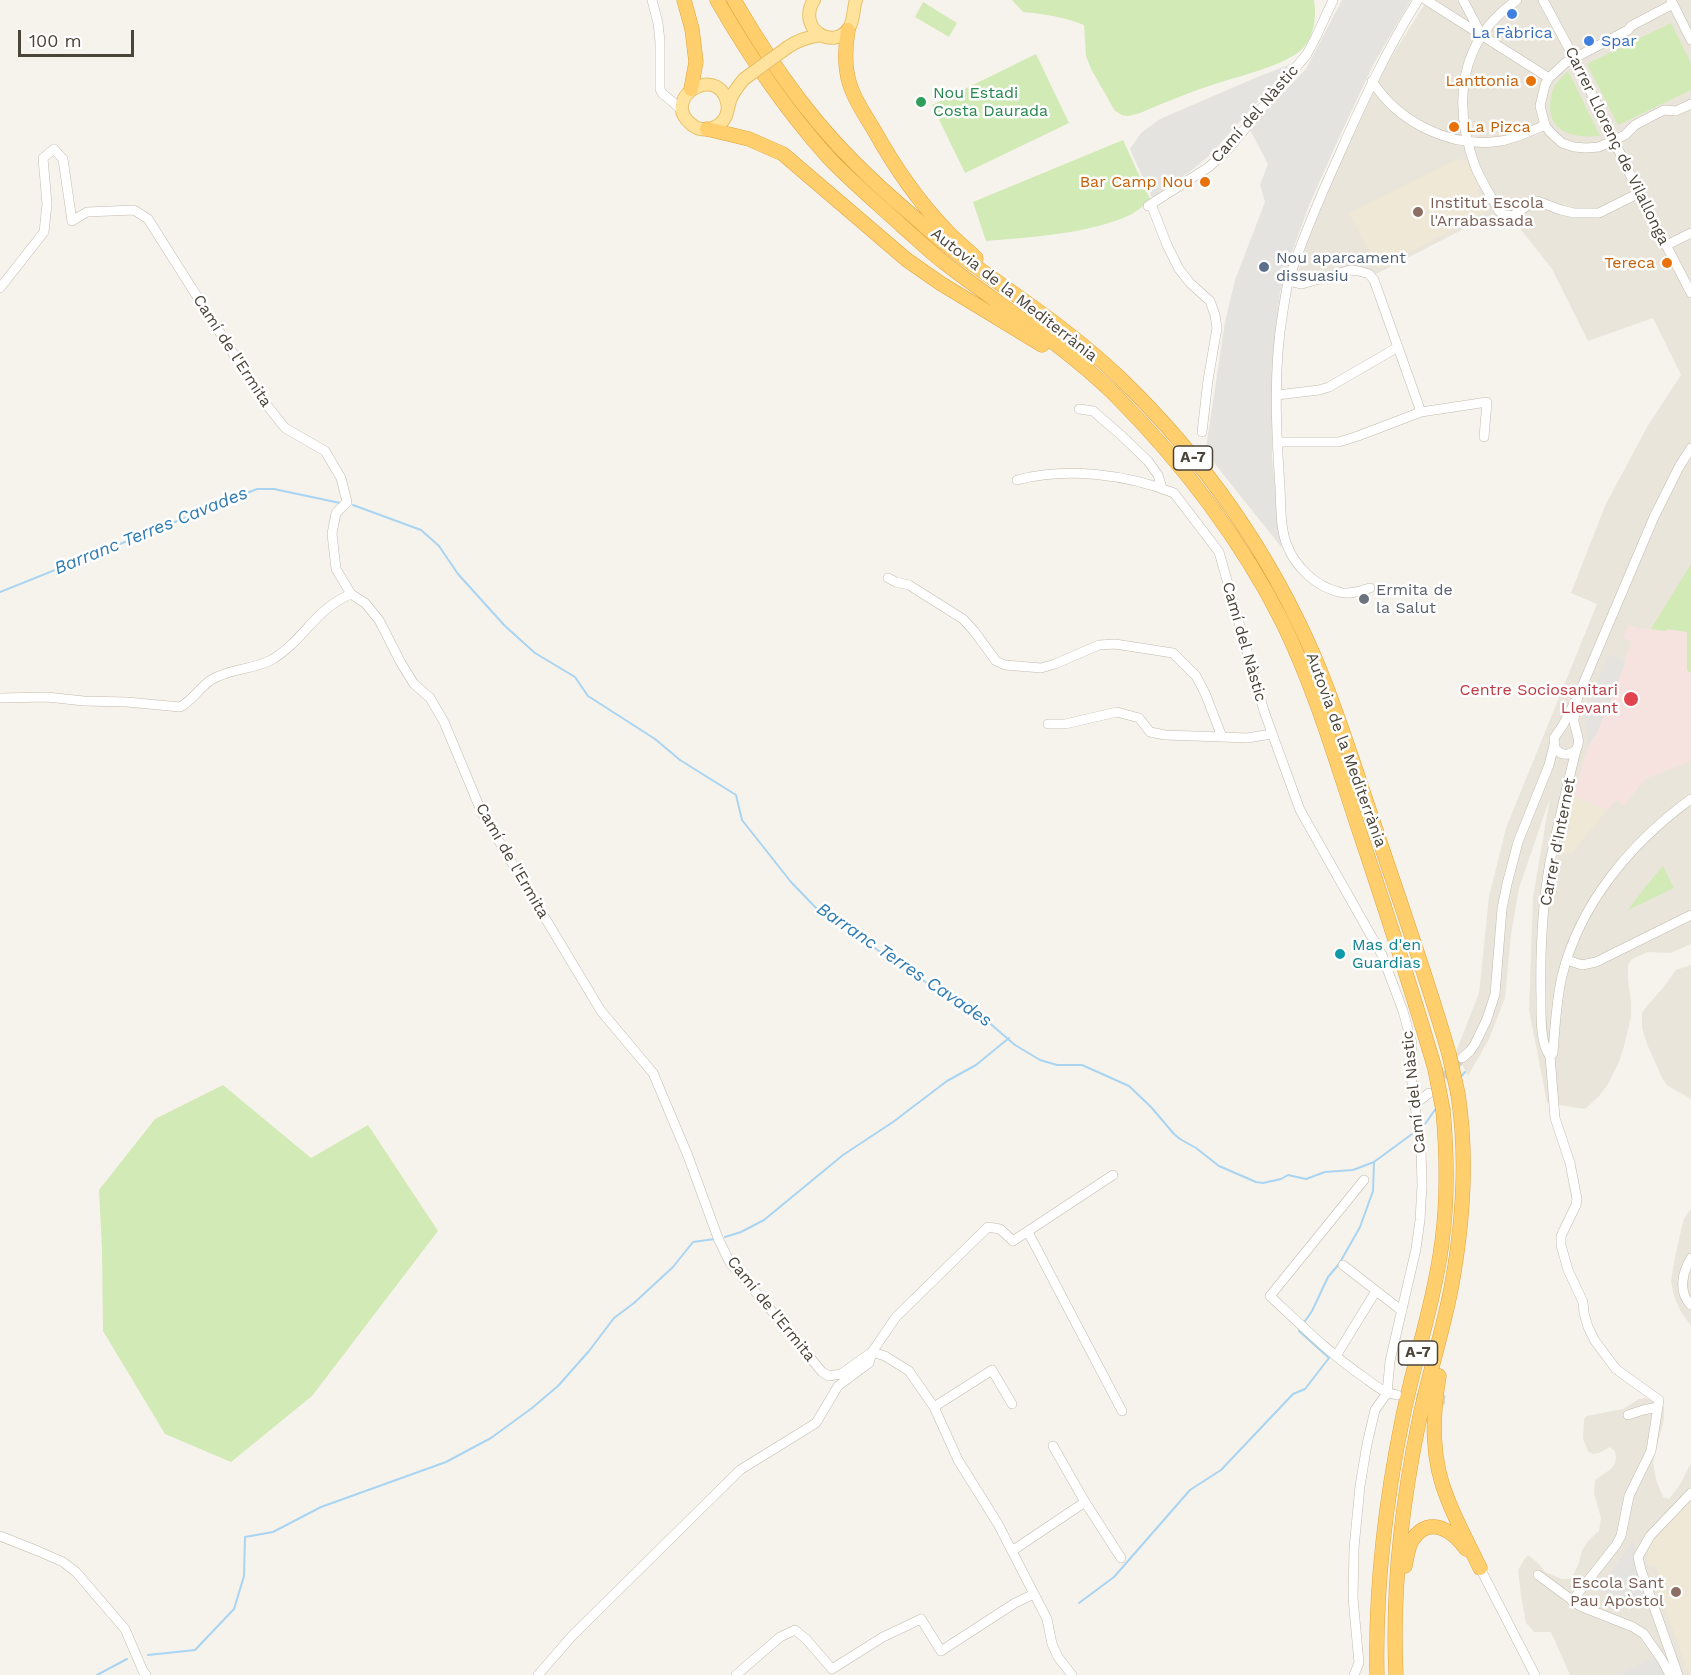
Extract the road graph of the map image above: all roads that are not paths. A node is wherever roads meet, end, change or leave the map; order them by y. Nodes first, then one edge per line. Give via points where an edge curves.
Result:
1 (652, 0) edge
2 (684, 0) edge
3 (717, 0) edge
4 (735, 0) edge
5 (814, 0) edge
6 (1332, 0) edge
7 (1418, 0) edge
8 (1426, 0) edge
9 (1463, 0) edge
10 (1517, 0) edge
11 (1543, 0) edge
12 (1672, 2) edge
13 (852, 3) edge
14 (808, 16) junction
15 (848, 30) junction
16 (821, 35) junction
17 (1482, 36) junction
18 (1691, 40) edge
19 (791, 45) junction
20 (1574, 57) junction
21 (1549, 78) junction
22 (744, 79) junction
23 (1372, 81) junction
24 (713, 86) junction
25 (686, 100) junction
26 (1691, 104) edge
27 (728, 109) junction
28 (1545, 125) junction
29 (707, 129) junction
30 (1615, 140) junction
31 (1468, 141) junction
32 (1639, 193) junction
33 (1691, 233) edge
34 (1667, 245) junction
35 (1288, 282) junction
36 (0, 288) edge
37 (1691, 292) edge
38 (1022, 300) junction
39 (1398, 347) junction
40 (1277, 395) junction
41 (1079, 410) dead end
42 (1421, 412) junction
43 (1203, 432) dead end
44 (1484, 437) dead end
45 (1277, 442) junction
46 (1691, 448) edge
47 (1017, 480) dead end
48 (1193, 483) junction
49 (1162, 488) junction
50 (888, 578) dead end
51 (1370, 588) dead end
52 (351, 594) junction
53 (1578, 696) junction
54 (0, 698) edge
55 (1048, 724) dead end
56 (1558, 732) junction
57 (1576, 732) junction
58 (1272, 734) junction
59 (1222, 737) junction
60 (1554, 745) junction
61 (1570, 753) junction
62 (1549, 765) junction
63 (1691, 799) edge
64 (1691, 915) edge
65 (1567, 960) junction
66 (1456, 1056) junction
67 (1550, 1056) junction
68 (1429, 1094) tunnel mouth
69 (1414, 1105) junction
70 (1113, 1175) dead end
71 (1364, 1180) dead end
72 (1028, 1232) junction
73 (1691, 1258) edge
74 (1343, 1265) dead end
75 (1451, 1290) junction
76 (1376, 1291) junction
77 (1691, 1305) edge
78 (1402, 1311) junction
79 (872, 1352) junction
80 (1336, 1356) junction
81 (1387, 1393) junction
82 (1397, 1395) tunnel mouth
83 (1012, 1404) dead end
84 (934, 1407) junction
85 (1658, 1407) junction
86 (1122, 1411) dead end
87 (1628, 1415) dead end
88 (1053, 1446) dead end
89 (1691, 1493) edge
90 (1085, 1502) junction
91 (0, 1536) edge
92 (1012, 1551) junction
93 (1121, 1558) dead end
94 (1480, 1568) junction
95 (1538, 1575) dead end
96 (1034, 1594) junction
97 (1378, 1595) junction
98 (1572, 1601) junction
99 (1396, 1674) edge
100 (147, 1675) edge
101 (538, 1675) edge
102 (736, 1675) edge
103 (1072, 1675) edge
104 (1354, 1675) edge
105 (1367, 1675) edge
106 (1377, 1675) edge
107 (1535, 1675) edge
108 (1670, 1675) edge
109 (1678, 1675) edge

1 - 25 street via 660,42 660,89 667,97
2 - 25 highway via 696,62
3 - 48 highway, Autovia de la Mediterrània / A-7 via 766,78 831,159 943,262 1112,392
4 - 38 highway, Autovia de la Mediterrània / A-7 via 779,70 845,153 951,249
5 - 14 main road
6 - 43 street, Camí del Nàstic via 1307,54 1228,149 1209,167 1150,205 1179,269 1210,301 1215,315
7 - 23 street
8 - 17 street
9 - 17 street
10 - 17 street
11 - 20 street, Carrer Llorenç de Vilallonga
12 - 18 street
12 - 20 street
13 - 15 main road
14 - 16 main road
14 - 19 main road
15 - 16 main road via 835,37
15 - 38 highway via 846,61 850,86 891,160 946,231 1011,285
16 - 19 main road
17 - 21 street
17 - 31 street via 1473,50 1464,81 1463,112
19 - 22 main road, bridge
20 - 21 street
20 - 30 street, Carrer Llorenç de Vilallonga
21 - 28 street via 1540,106
22 - 24 main road
22 - 27 main road via 731,96
23 - 31 street via 1412,121 1438,134
23 - 35 street via 1312,214
24 - 25 main road via 698,86
24 - 27 main road via 724,95
25 - 29 main road via 689,123
26 - 30 street via 1676,111 1664,110
27 - 29 main road via 721,123
28 - 30 street via 1562,143 1574,147 1599,147
28 - 31 street via 1501,141
29 - 48 highway via 749,139 783,154 907,260 1058,354
30 - 32 street, Carrer Llorenç de Vilallonga
31 - 32 street via 1476,167 1504,215 1512,216 1537,201 1574,213 1599,213
32 - 34 street, Carrer Llorenç de Vilallonga
33 - 34 street
34 - 37 street, Carrer Llorenç de Vilallonga
35 - 39 street via 1302,284 1350,270 1369,274
35 - 40 street via 1279,334
36 - 52 street, Camí de l'Ermita via 44,232 47,204 43,158 54,149 63,159 72,221 87,212 134,210 148,219 262,399 285,428 325,451 341,478 347,502 336,513 332,534 336,569
38 - 66 highway, Autovia de la Mediterrània / A-7 via 1071,335 1120,378 1167,428 1240,520 1275,577 1335,710
39 - 40 street via 1329,387
39 - 42 street
40 - 45 street
41 - 49 street via 1093,411 1122,436 1148,461
42 - 44 street via 1487,402
42 - 45 street via 1339,442
45 - 51 street via 1286,544 1295,562 1323,586 1340,593
46 - 53 street via 1654,517
47 - 49 street via 1042,474 1076,474 1123,478
48 - 97 highway, Autovia de la Mediterrània / A-7, bridge via 1227,526 1259,579 1301,663 1413,991 1443,1110 1447,1190 1442,1242 1402,1420 1387,1505
49 - 58 street, Camí del Nàstic via 1174,493 1219,552
50 - 59 street via 909,585 963,619 996,661 1005,665 1041,668 1099,645 1173,653 1196,676
52 - 54 street via 320,613 288,648 272,659 212,680 180,706 47,697
52 - 79 street, Camí de l'Ermita via 379,620 400,663 414,684 430,698 482,813 601,1011 653,1074 730,1263 822,1372 829,1376 841,1374
53 - 56 street
53 - 57 street
55 - 59 street via 1117,712 1139,718 1149,732
56 - 57 street
56 - 60 street
57 - 61 street via 1578,747
58 - 59 street
58 - 69 street, Camí del Nàstic via 1300,810 1382,955 1412,1044
60 - 61 street via 1558,751
60 - 62 street
61 - 62 street
61 - 67 street, Carrer d'Internet via 1572,769 1550,864 1542,933 1541,1021
62 - 66 street via 1518,842 1507,884 1495,994 1476,1044
63 - 65 street via 1649,833 1618,868 1579,928
64 - 65 street via 1596,962 1582,965
65 - 67 street
66 - 75 highway, Autovia de la Mediterrània / A-7, bridge via 1464,1191
67 - 85 street via 1555,1119 1577,1199 1561,1236 1568,1270 1595,1341 1616,1370 1659,1401
68 - 69 street
69 - 78 street, Camí del Nàstic via 1421,1150 1421,1208
70 - 72 street
71 - 80 street via 1270,1296
72 - 79 street via 1013,1241 1000,1229 988,1227 896,1317
72 - 86 street
73 - 77 street via 1683,1276 1686,1300
74 - 76 street
75 - 94 highway via 1435,1400 1434,1447 1447,1499
75 - 99 highway, Autovia de la Mediterrània / A-7 via 1418,1425 1403,1508 1396,1579
76 - 78 street
76 - 80 street
78 - 81 street, Camí del Nàstic
79 - 84 street via 909,1371
79 - 101 street via 869,1363 838,1386 816,1424 740,1470 572,1636
80 - 81 street
81 - 82 street
81 - 104 street, Camí del Nàstic via 1375,1410 1360,1486 1353,1598 1359,1664
83 - 84 street via 992,1370
84 - 92 street via 958,1460
85 - 87 street
85 - 98 street via 1651,1451 1629,1496 1621,1536
88 - 90 street
89 - 109 street via 1650,1536 1638,1557
90 - 92 street
90 - 93 street
91 - 100 street via 63,1562 76,1572 125,1629
92 - 96 street
94 - 99 highway via 1449,1531 1429,1527 1413,1538 1406,1564
94 - 107 street
95 - 98 street
96 - 102 street via 941,1651 921,1619 832,1669 795,1630 780,1637
96 - 103 street via 1047,1619 1058,1657
97 - 105 highway via 1371,1615
97 - 106 highway, Autovia de la Mediterrània / A-7
98 - 108 street via 1644,1634

